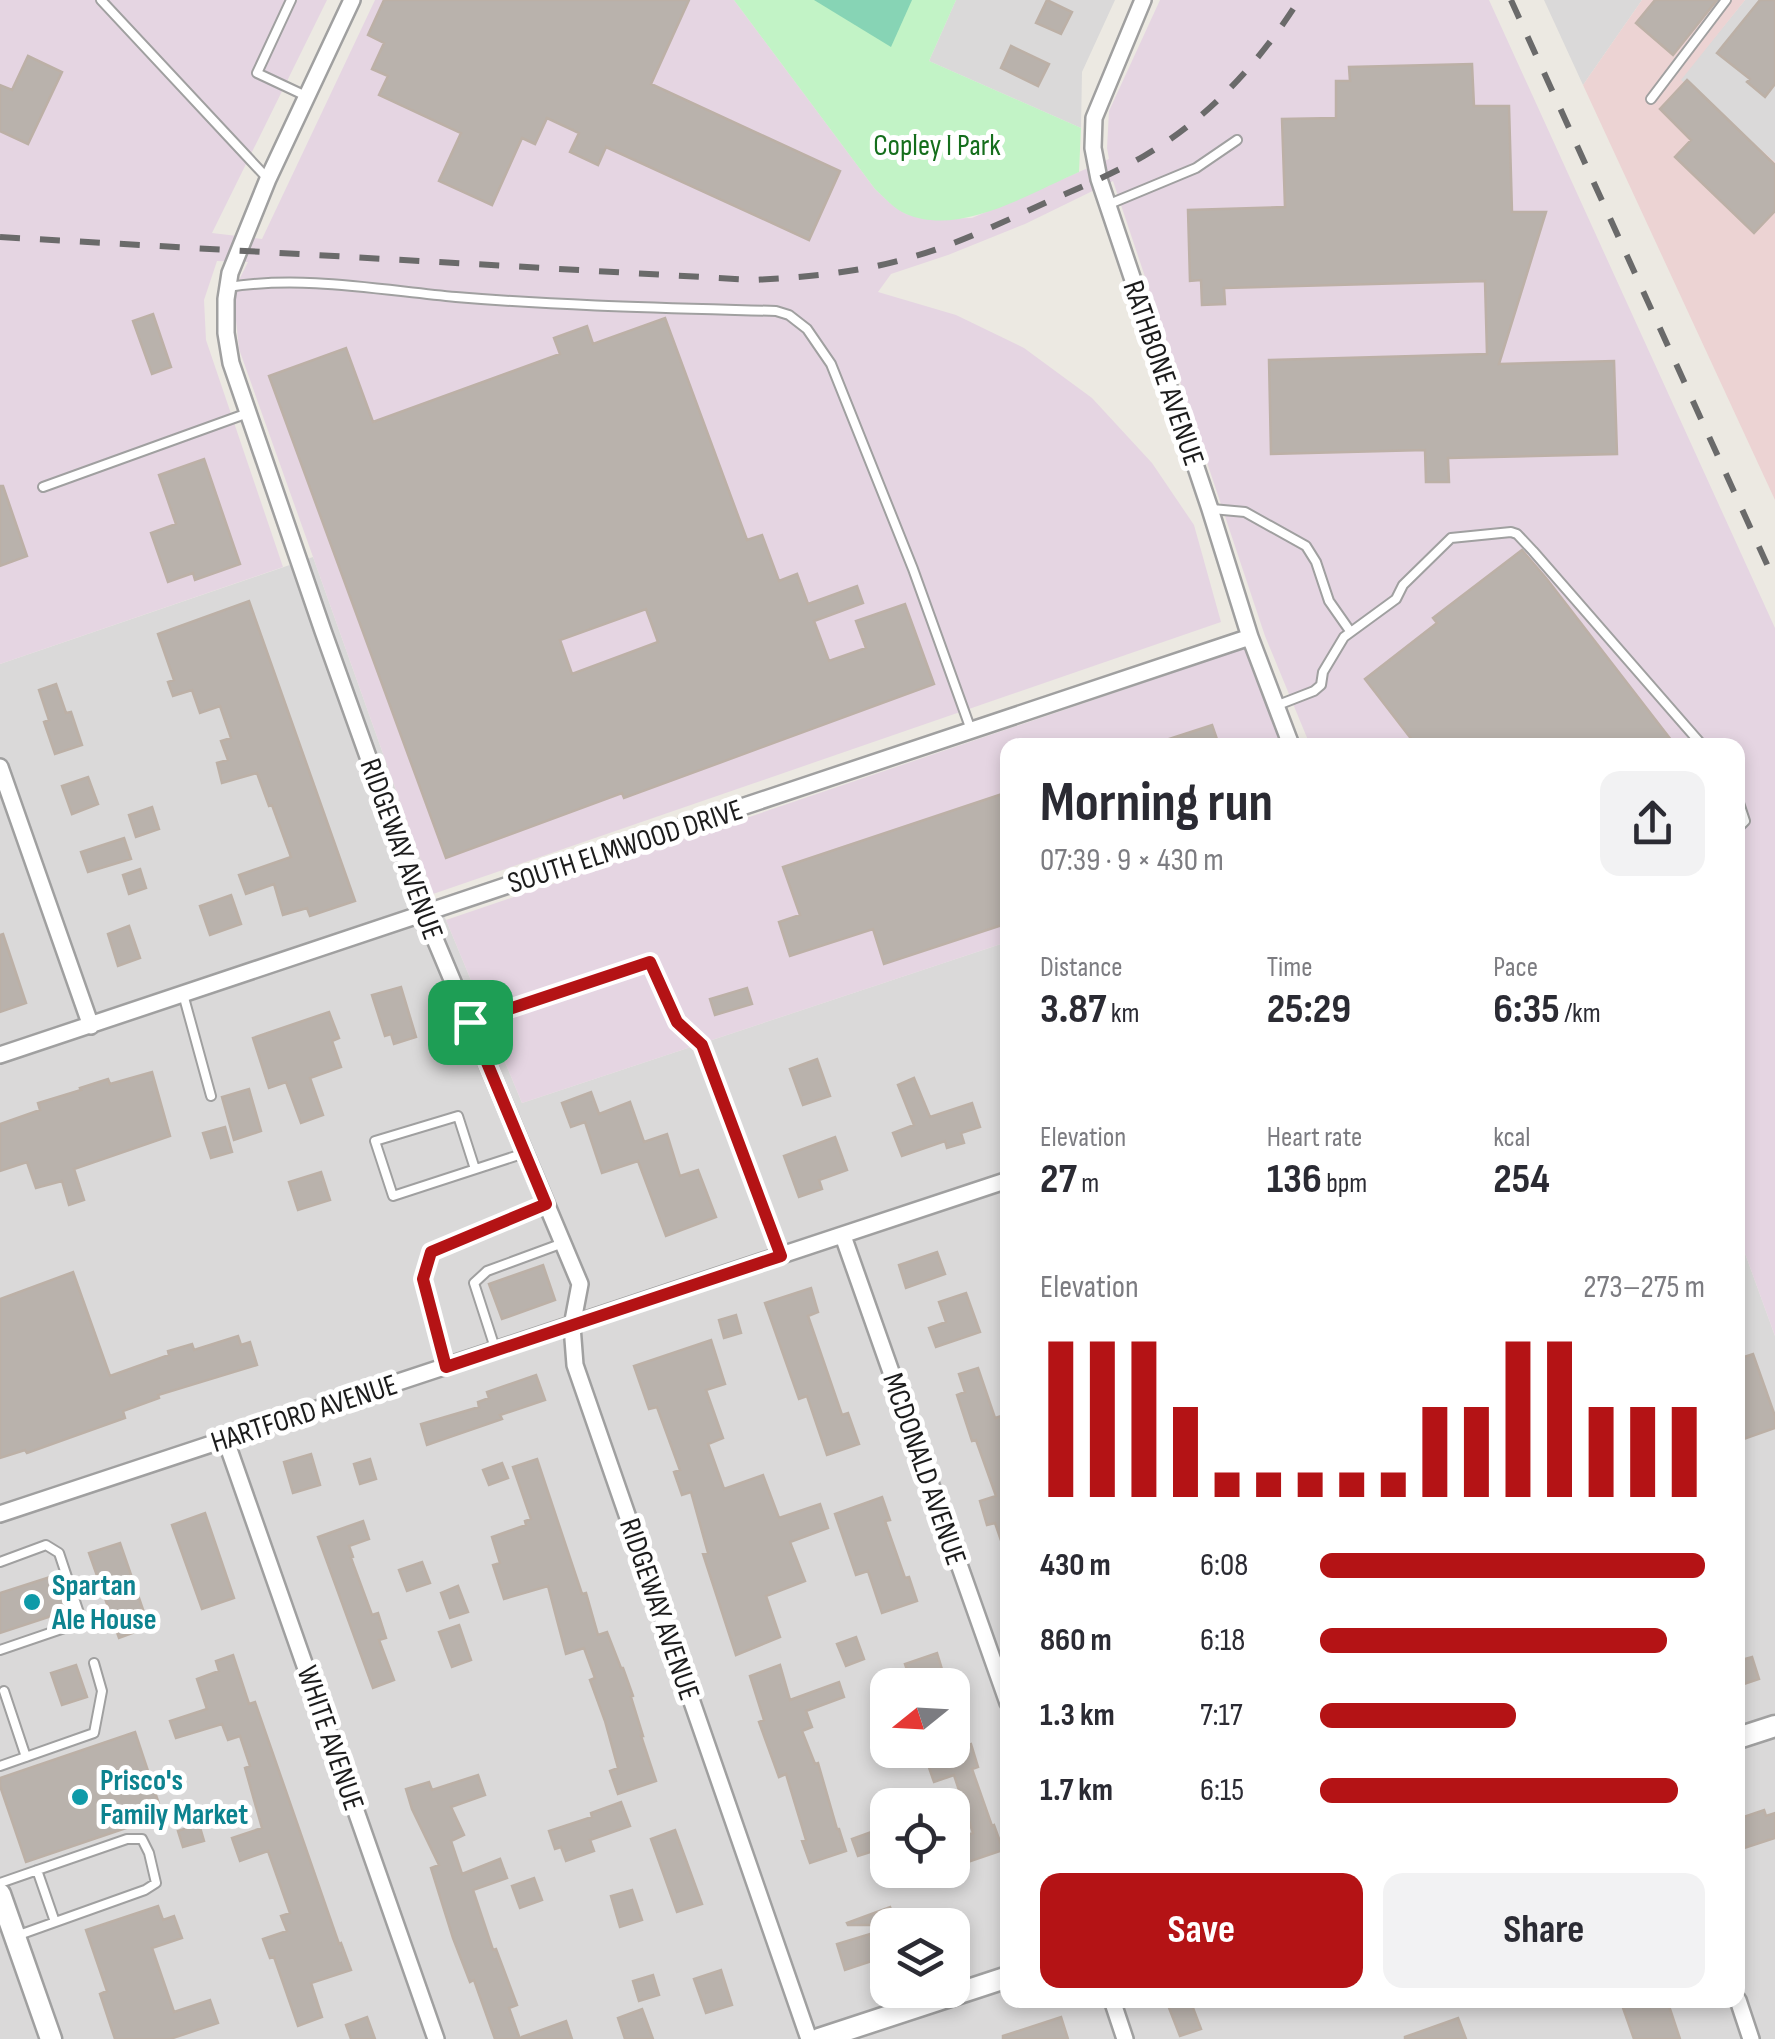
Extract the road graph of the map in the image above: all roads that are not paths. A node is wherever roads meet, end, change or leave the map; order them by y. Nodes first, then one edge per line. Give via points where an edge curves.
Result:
1 (101, 0) edge
2 (291, 0) edge
3 (352, 0) edge
4 (1144, 0) edge
5 (1726, 0) edge
6 (306, 96) junction
7 (1650, 99) dead end
8 (1237, 140) dead end
9 (268, 178) junction
10 (1107, 205) junction
11 (227, 287) junction
12 (248, 412) junction
13 (43, 487) dead end
14 (1210, 509) junction
15 (1350, 632) junction
16 (1250, 637) junction
17 (1276, 705) junction
18 (971, 730) junction
19 (1289, 738) edge
20 (1696, 738) edge
21 (0, 767) edge
22 (424, 913) junction
23 (184, 994) junction
24 (470, 1022) junction
25 (91, 1026) junction
26 (0, 1055) edge
27 (211, 1096) dead end
28 (525, 1154) junction
29 (476, 1169) junction
30 (1000, 1183) edge
31 (546, 1204) junction
32 (843, 1236) junction
33 (563, 1243) junction
34 (781, 1256) junction
35 (572, 1326) junction
36 (496, 1350) junction
37 (446, 1367) junction
38 (225, 1438) junction
39 (0, 1514) edge
40 (0, 1562) edge
41 (0, 1650) edge
42 (94, 1662) dead end
43 (1000, 1680) edge
44 (4, 1691) dead end
45 (1775, 1726) edge
46 (1745, 1736) edge
47 (26, 1757) junction
48 (0, 1766) edge
49 (37, 1870) junction
50 (0, 1883) edge
51 (0, 1894) edge
52 (55, 1922) junction
53 (15, 1936) junction
54 (1000, 1980) edge
55 (1115, 2008) edge
56 (1741, 2008) edge
57 (51, 2039) edge
58 (436, 2039) edge
59 (810, 2039) edge
60 (818, 2039) edge
61 (1125, 2039) edge
62 (1751, 2039) edge

1 - 9 lane
2 - 6 lane via 257,73
3 - 6 street, RIDGEWAY AVENUE
4 - 10 street, RATHBONE AVENUE via 1094,118 1093,148
5 - 7 lane
6 - 9 street, RIDGEWAY AVENUE
8 - 10 lane via 1196,168
9 - 11 street, RIDGEWAY AVENUE
10 - 14 street, RATHBONE AVENUE
11 - 12 street, RIDGEWAY AVENUE via 231,363
11 - 18 lane via 370,286 789,315 807,328 831,364
12 - 13 lane
12 - 22 street, RIDGEWAY AVENUE
14 - 15 lane via 1245,512 1306,546
14 - 16 street, RATHBONE AVENUE
15 - 17 lane via 1321,685
15 - 20 lane via 1396,598 1451,538 1512,532
16 - 17 street, RATHBONE AVENUE
16 - 18 street, SOUTH ELMWOOD DRIVE
17 - 19 street, RATHBONE AVENUE
18 - 22 street, SOUTH ELMWOOD DRIVE
21 - 25 street
22 - 23 street, SOUTH ELMWOOD DRIVE
22 - 24 street, RIDGEWAY AVENUE
23 - 25 street, SOUTH ELMWOOD DRIVE
23 - 27 lane
24 - 28 street, RIDGEWAY AVENUE
24 - 34 lane via 650,962 677,1022 702,1045
25 - 26 street, SOUTH ELMWOOD DRIVE
28 - 29 lane
28 - 31 street, RIDGEWAY AVENUE
29 - 29 lane via 393,1196 375,1141 458,1116
30 - 32 street, HARTFORD AVENUE
31 - 33 street, RIDGEWAY AVENUE
31 - 37 lane via 431,1252 423,1279
32 - 34 street, HARTFORD AVENUE
32 - 43 street, MCDONALD AVENUE
33 - 35 street, RIDGEWAY AVENUE via 580,1284
33 - 36 lane via 486,1271 474,1282
34 - 35 street, HARTFORD AVENUE
35 - 36 street, HARTFORD AVENUE
35 - 59 street, RIDGEWAY AVENUE via 575,1365
36 - 37 street, HARTFORD AVENUE
37 - 38 street, HARTFORD AVENUE
38 - 39 street, HARTFORD AVENUE
38 - 58 street, WHITE AVENUE
40 - 41 lane via 46,1545 58,1553 82,1622
42 - 47 lane via 102,1691 94,1733
44 - 47 lane
45 - 46 street
47 - 48 lane
49 - 50 lane
49 - 52 lane
49 - 52 lane via 127,1839 142,1839 149,1853 156,1883
51 - 53 street
52 - 53 lane
53 - 57 street
54 - 60 street
55 - 61 street
56 - 62 street

